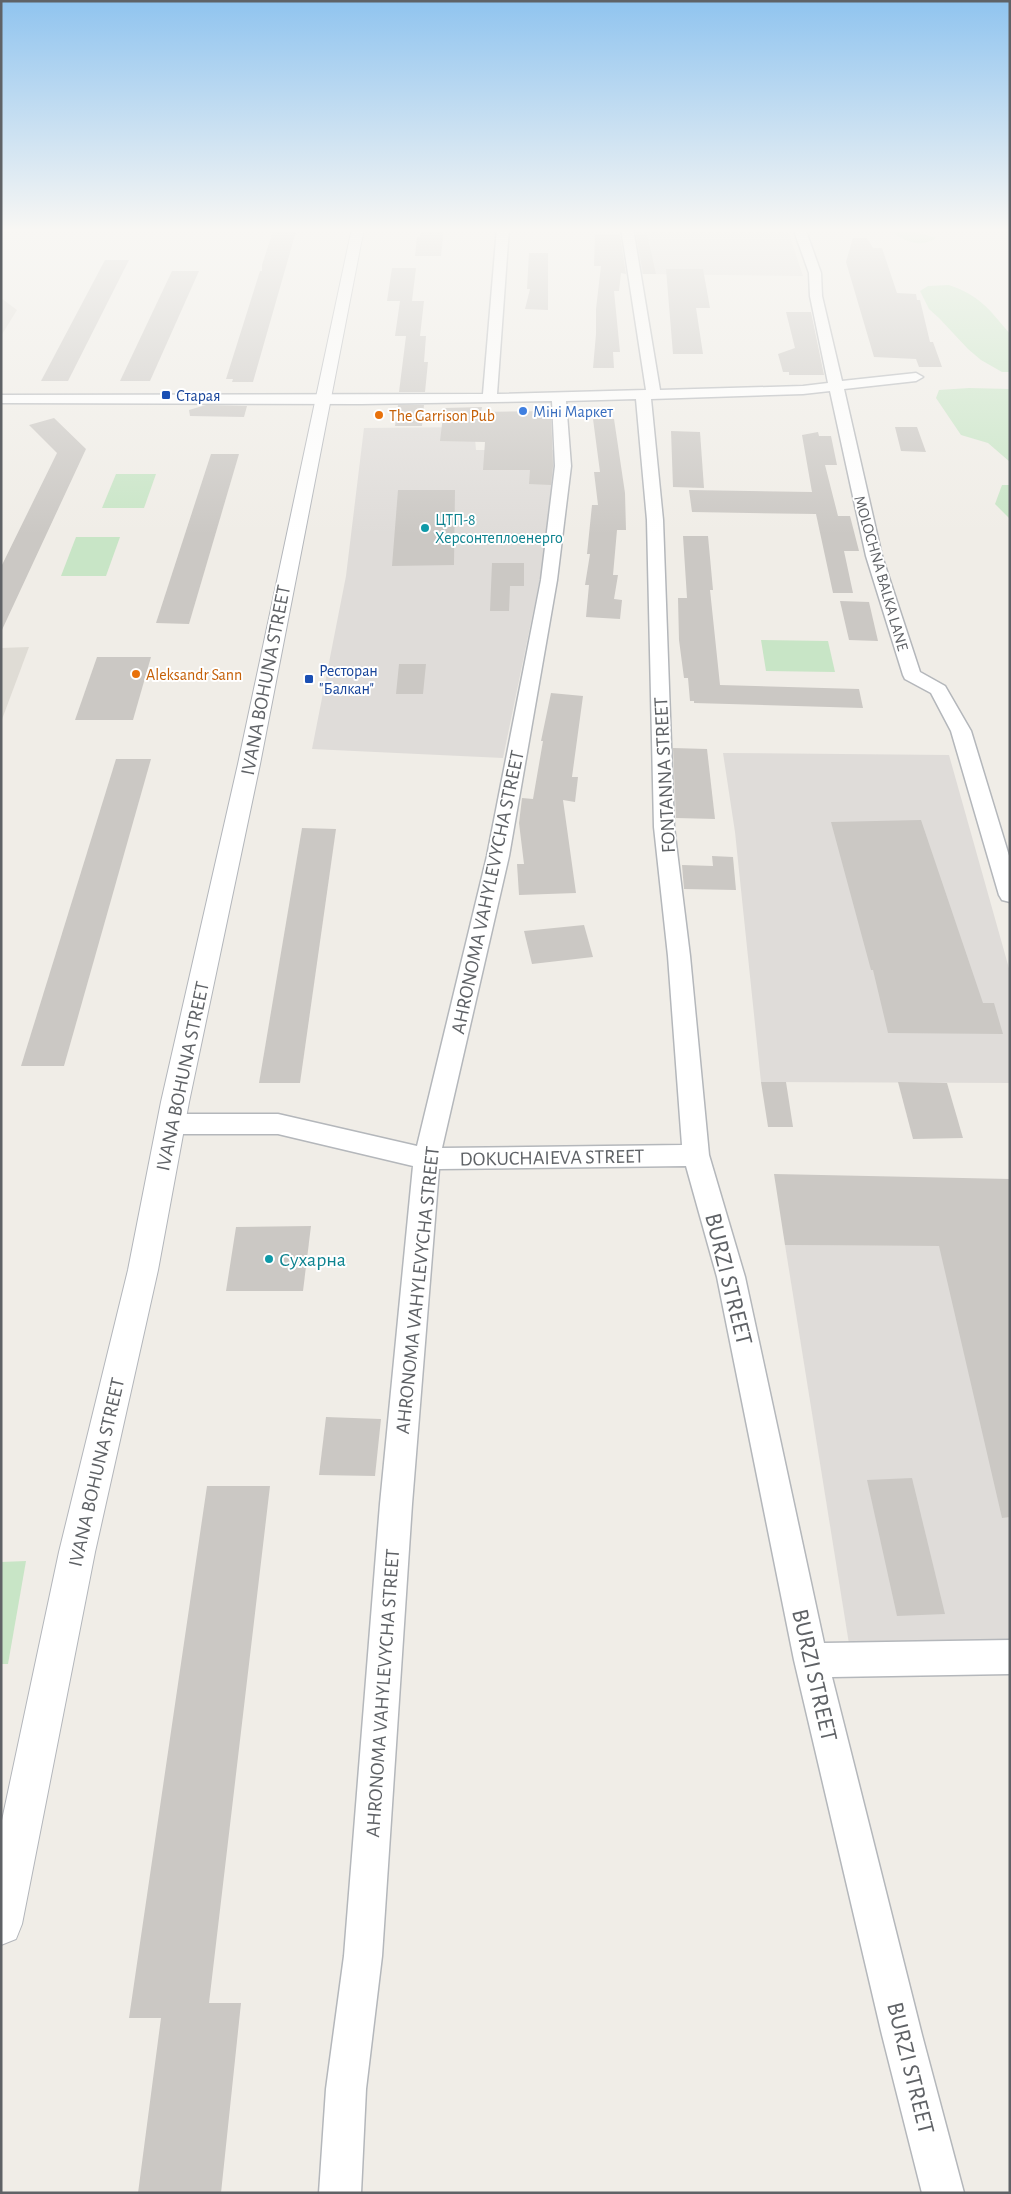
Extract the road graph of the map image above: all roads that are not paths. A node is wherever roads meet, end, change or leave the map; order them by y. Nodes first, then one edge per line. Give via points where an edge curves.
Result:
1 (337, 330) edge
2 (495, 330) edge
3 (641, 330) edge
4 (823, 330) edge
5 (916, 376) dead end
6 (835, 388) junction
7 (649, 394) junction
8 (559, 397) junction
9 (490, 398) junction
10 (1, 399) edge
11 (323, 400) junction
12 (1010, 895) edge
13 (172, 1124) junction
14 (696, 1155) junction
15 (426, 1159) junction
16 (1010, 1657) edge
17 (811, 1660) junction
18 (13, 1812) edge
19 (1, 1924) edge
20 (340, 2193) edge
21 (943, 2193) edge

1 - 11 street, IVANA BOHUNA STREET
2 - 9 street
3 - 7 street, FONTANNA STREET
4 - 6 street, MOLOCHNA BALKA LANE
5 - 6 street
6 - 7 street
6 - 12 street, MOLOCHNA BALKA LANE via 874,556 912,675 938,690 961,731
7 - 8 street
7 - 14 street, FONTANNA STREET via 664,826
8 - 9 street
8 - 15 street, AHRONOMA VAHYLEVYCHA STREET via 563,466 549,580 498,856
9 - 11 street
10 - 11 street
11 - 13 street, IVANA BOHUNA STREET
13 - 15 street, DOKUCHAIEVA STREET via 278,1124
13 - 18 street, IVANA BOHUNA STREET via 143,1270
14 - 15 street, DOKUCHAIEVA STREET
14 - 17 street, BURZI STREET via 732,1277
15 - 20 street, AHRONOMA VAHYLEVYCHA STREET via 396,1504 363,1956 346,2089
16 - 17 street
17 - 21 street, BURZI STREET
18 - 19 street, IVANA BOHUNA STREET

